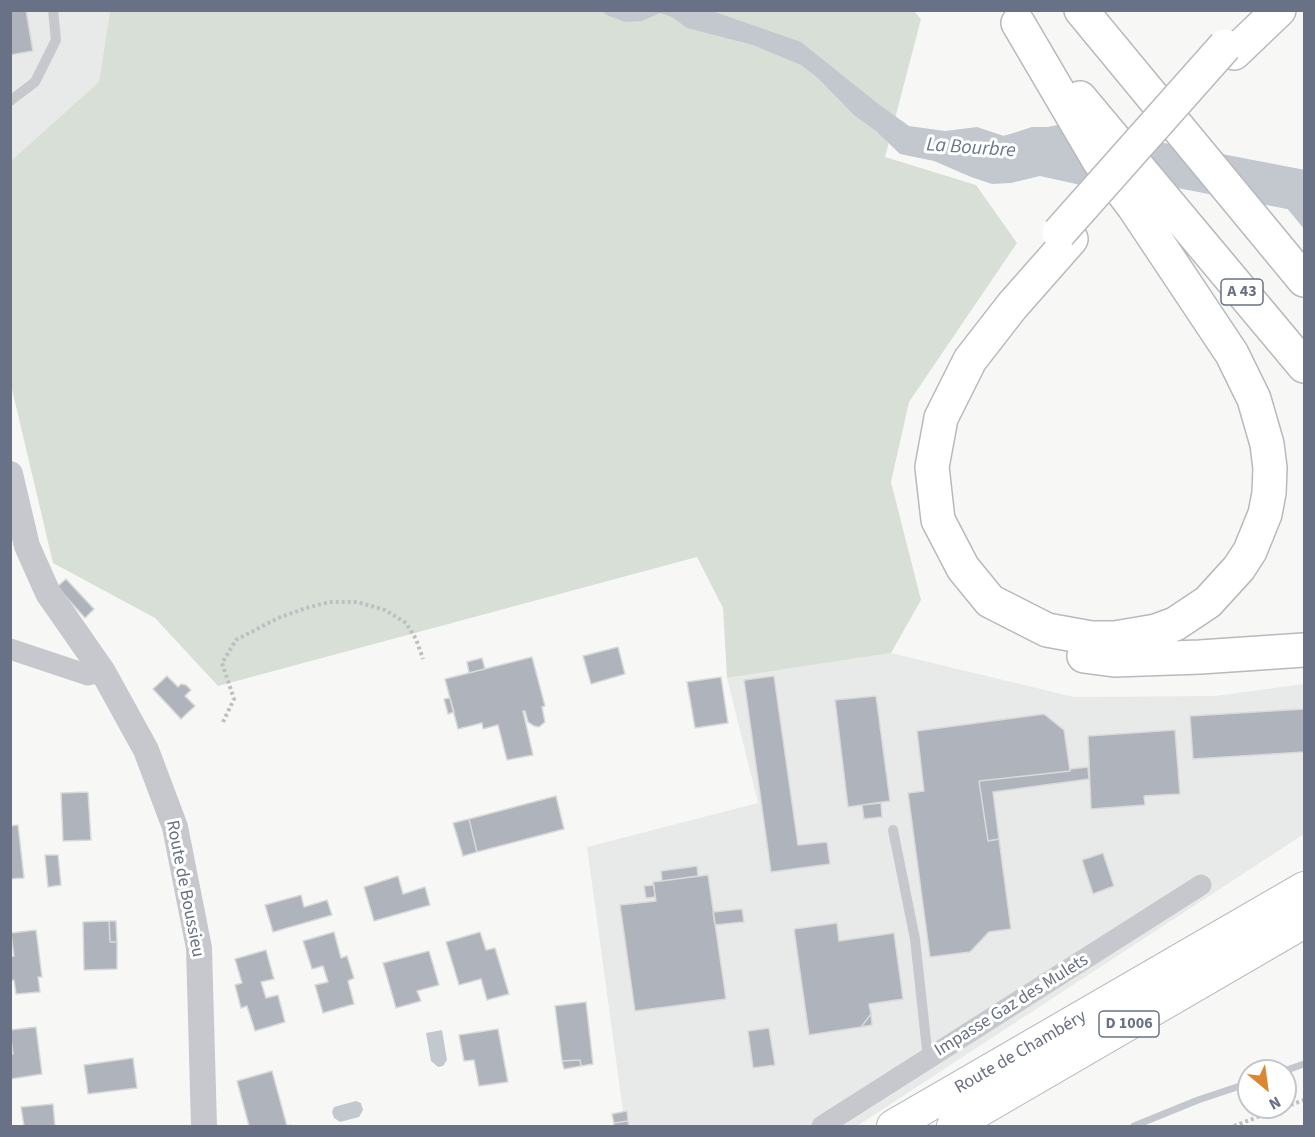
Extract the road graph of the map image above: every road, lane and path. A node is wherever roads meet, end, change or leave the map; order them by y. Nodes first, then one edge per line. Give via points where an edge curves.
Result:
1 (53, 10) edge
2 (1081, 10) edge
3 (1262, 10) edge
4 (1279, 10) edge
5 (1013, 17) edge
6 (1229, 50) junction
7 (10, 101) edge
8 (1065, 236) junction
9 (1305, 280) edge
10 (1305, 366) edge
11 (10, 474) edge
12 (10, 649) edge
13 (1305, 650) edge
14 (423, 659) dead end
15 (104, 672) junction
16 (223, 722) dead end
17 (893, 830) dead end
18 (1201, 885) dead end
19 (1305, 888) edge
20 (1305, 922) edge
21 (928, 1059) junction
22 (1253, 1119) edge
23 (204, 1126) edge
24 (822, 1126) edge
25 (893, 1126) edge
26 (953, 1126) edge
27 (1234, 1126) edge

1 - 7 lane via 56,40 35,82
2 - 9 highway
3 - 6 highway
4 - 6 highway
5 - 8 highway via 1099,161 1233,354 1254,399 1267,444 1269,493 1250,551 1208,602 1175,624 1156,631 1091,638 1047,630 990,601 963,568 938,520 932,467 941,418 969,360
5 - 10 highway, A 43
6 - 8 highway
8 - 13 highway via 956,353 936,389 924,422 916,469 916,512 932,557 961,599 1005,634 1057,653 1114,660
11 - 15 street, Route de Boussieu via 27,546 48,593
12 - 15 street via 88,675
14 - 16 path via 406,623 385,610 357,602 329,602 306,608 236,640 222,663 234,699
15 - 23 street, Route de Boussieu via 146,750 175,827 199,948
17 - 21 lane via 915,939
18 - 21 street, Impasse Gaz des Mulets
19 - 25 main road, Route de Chambéry / D 1006
20 - 26 main road, Route de Chambéry / D 1006
21 - 24 street, Impasse Gaz des Mulets
22 - 27 path

